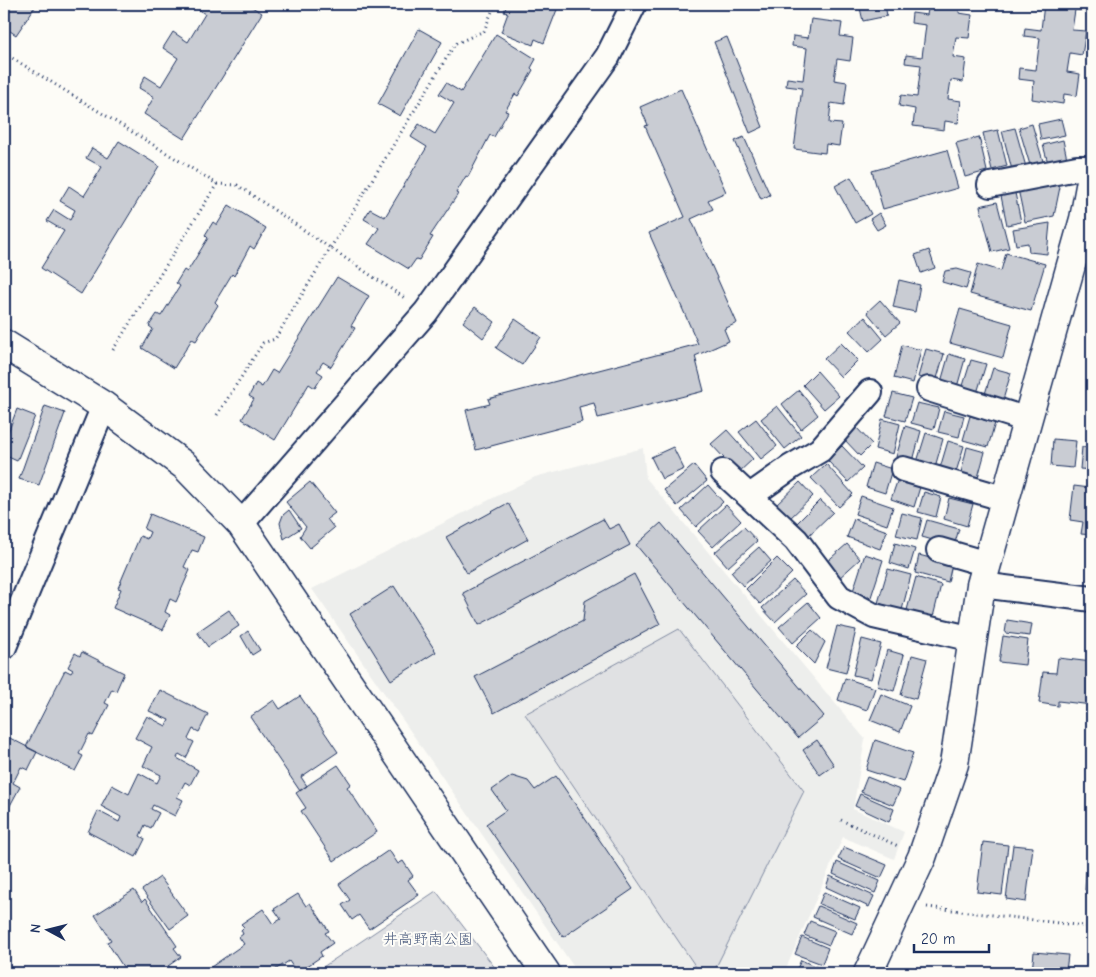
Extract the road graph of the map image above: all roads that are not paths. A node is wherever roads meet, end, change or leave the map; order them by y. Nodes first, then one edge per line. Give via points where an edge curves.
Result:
1 (634, 4) edge
2 (1092, 168) edge
3 (1092, 175) edge
4 (990, 184) dead end
5 (4, 344) edge
6 (929, 389) dead end
7 (870, 392) dead end
8 (104, 406) junction
9 (1028, 420) junction
10 (903, 469) dead end
11 (723, 472) dead end
12 (750, 496) junction
13 (1006, 499) junction
14 (240, 524) junction
15 (939, 550) dead end
16 (984, 574) junction
17 (1092, 599) edge
18 (974, 639) junction
19 (4, 647) edge
20 (546, 973) edge
21 (868, 973) edge

1 - 14 street via 608,56 426,312
2 - 4 street
3 - 9 street via 1084,219
5 - 8 street
6 - 9 street
7 - 12 street via 820,450
8 - 14 street via 185,466
8 - 19 street
9 - 13 street
10 - 13 street
11 - 12 street
12 - 18 street via 796,540 839,597 874,616
13 - 16 street
14 - 20 street
15 - 16 street
16 - 17 street
16 - 18 street
18 - 21 street via 954,764 922,857

